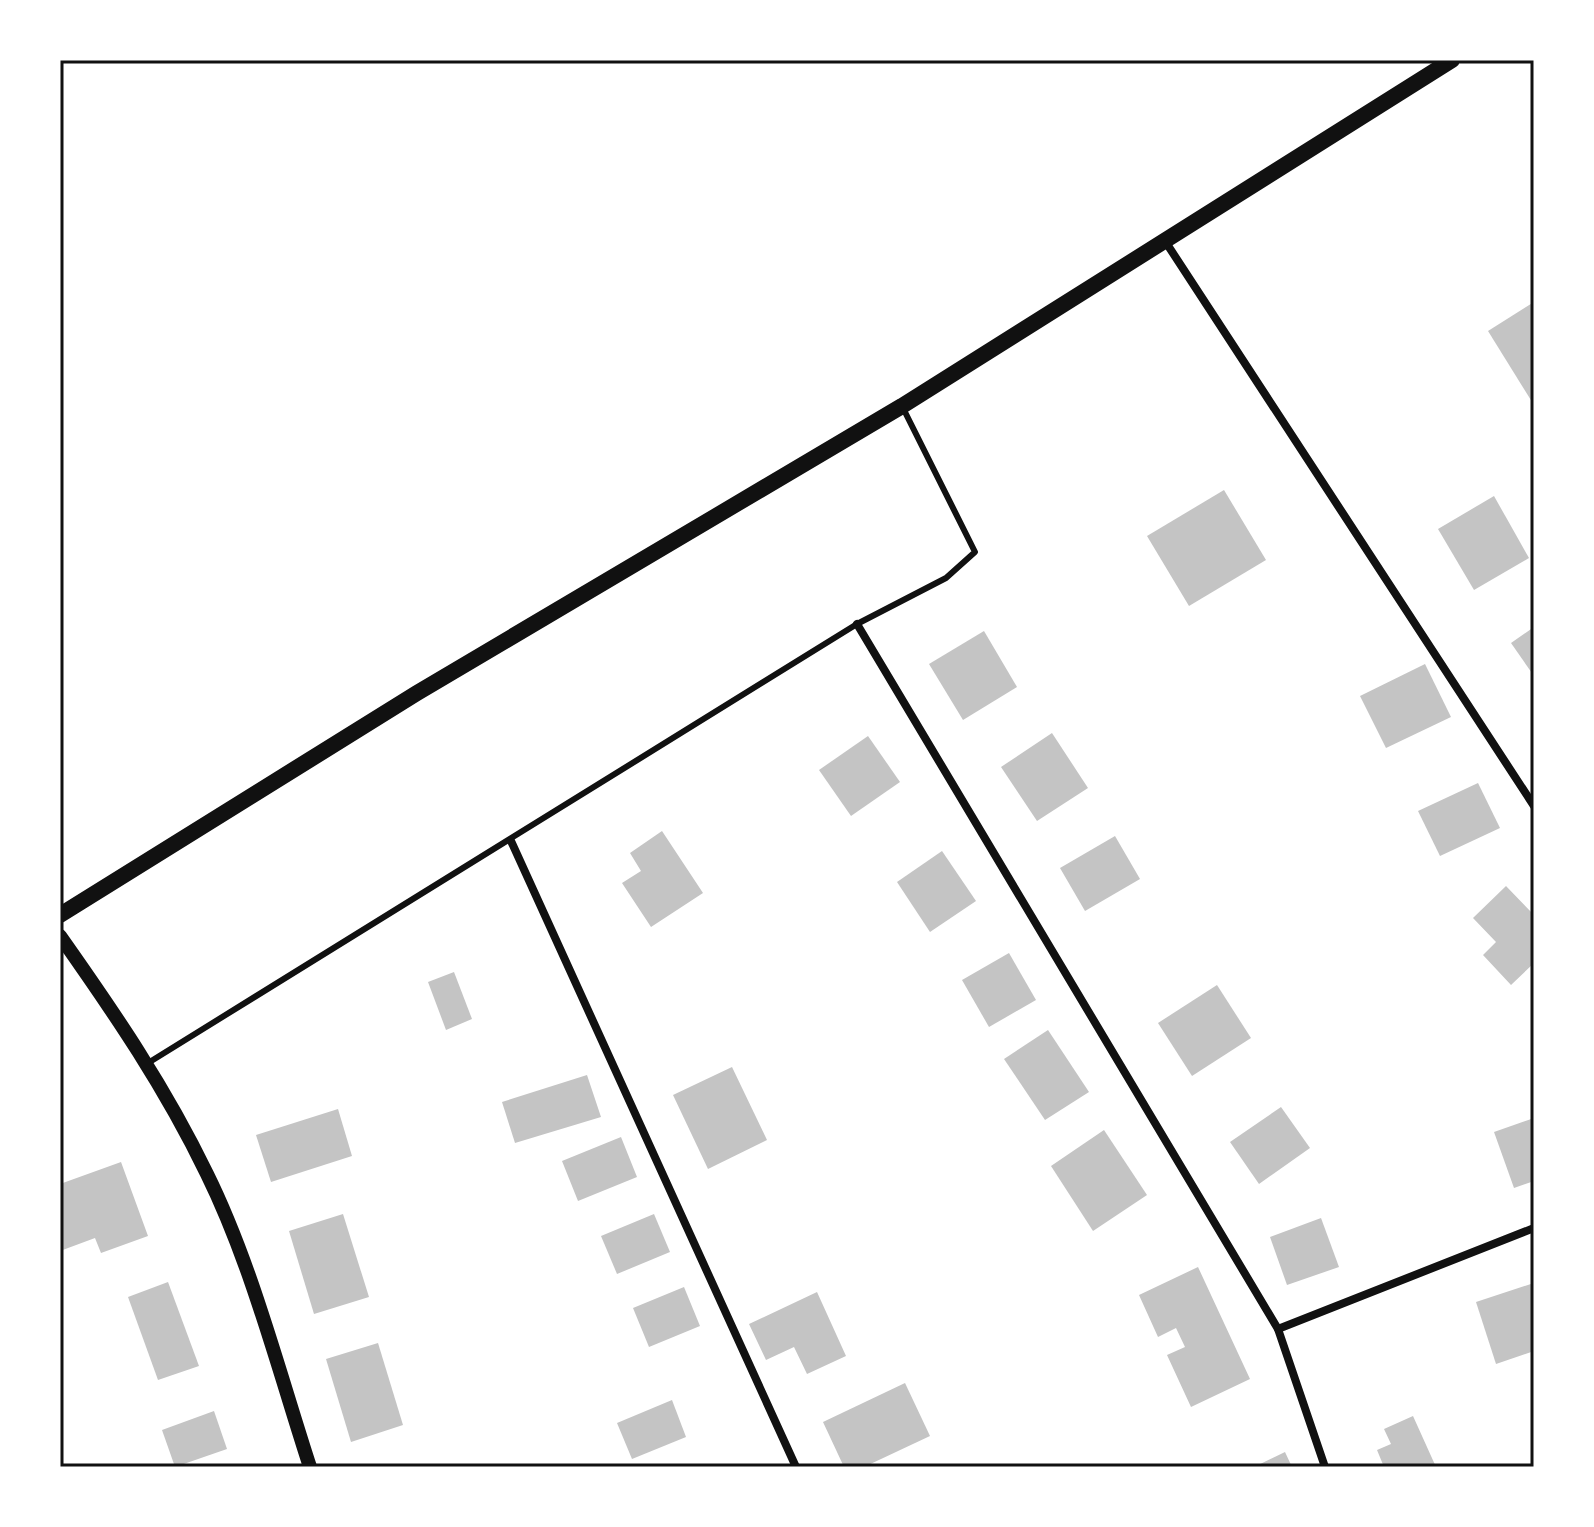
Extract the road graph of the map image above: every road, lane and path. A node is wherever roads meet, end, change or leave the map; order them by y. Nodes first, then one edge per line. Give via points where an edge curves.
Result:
1 (1452, 60) edge
2 (1165, 240) junction
3 (902, 406) junction
4 (857, 624) junction
5 (1534, 806) edge
6 (511, 841) junction
7 (60, 915) edge
8 (60, 936) edge
9 (148, 1063) junction
10 (1534, 1228) edge
11 (1278, 1329) junction
12 (310, 1467) edge
13 (796, 1467) edge
14 (1325, 1467) edge

1 - 2 main road
2 - 3 main road
2 - 5 street
3 - 4 lane via 975,552 946,578
3 - 7 main road via 417,693
4 - 6 lane
4 - 11 street
6 - 9 lane
6 - 13 street
8 - 9 street
9 - 12 street via 209,1177
10 - 11 street
11 - 14 street

